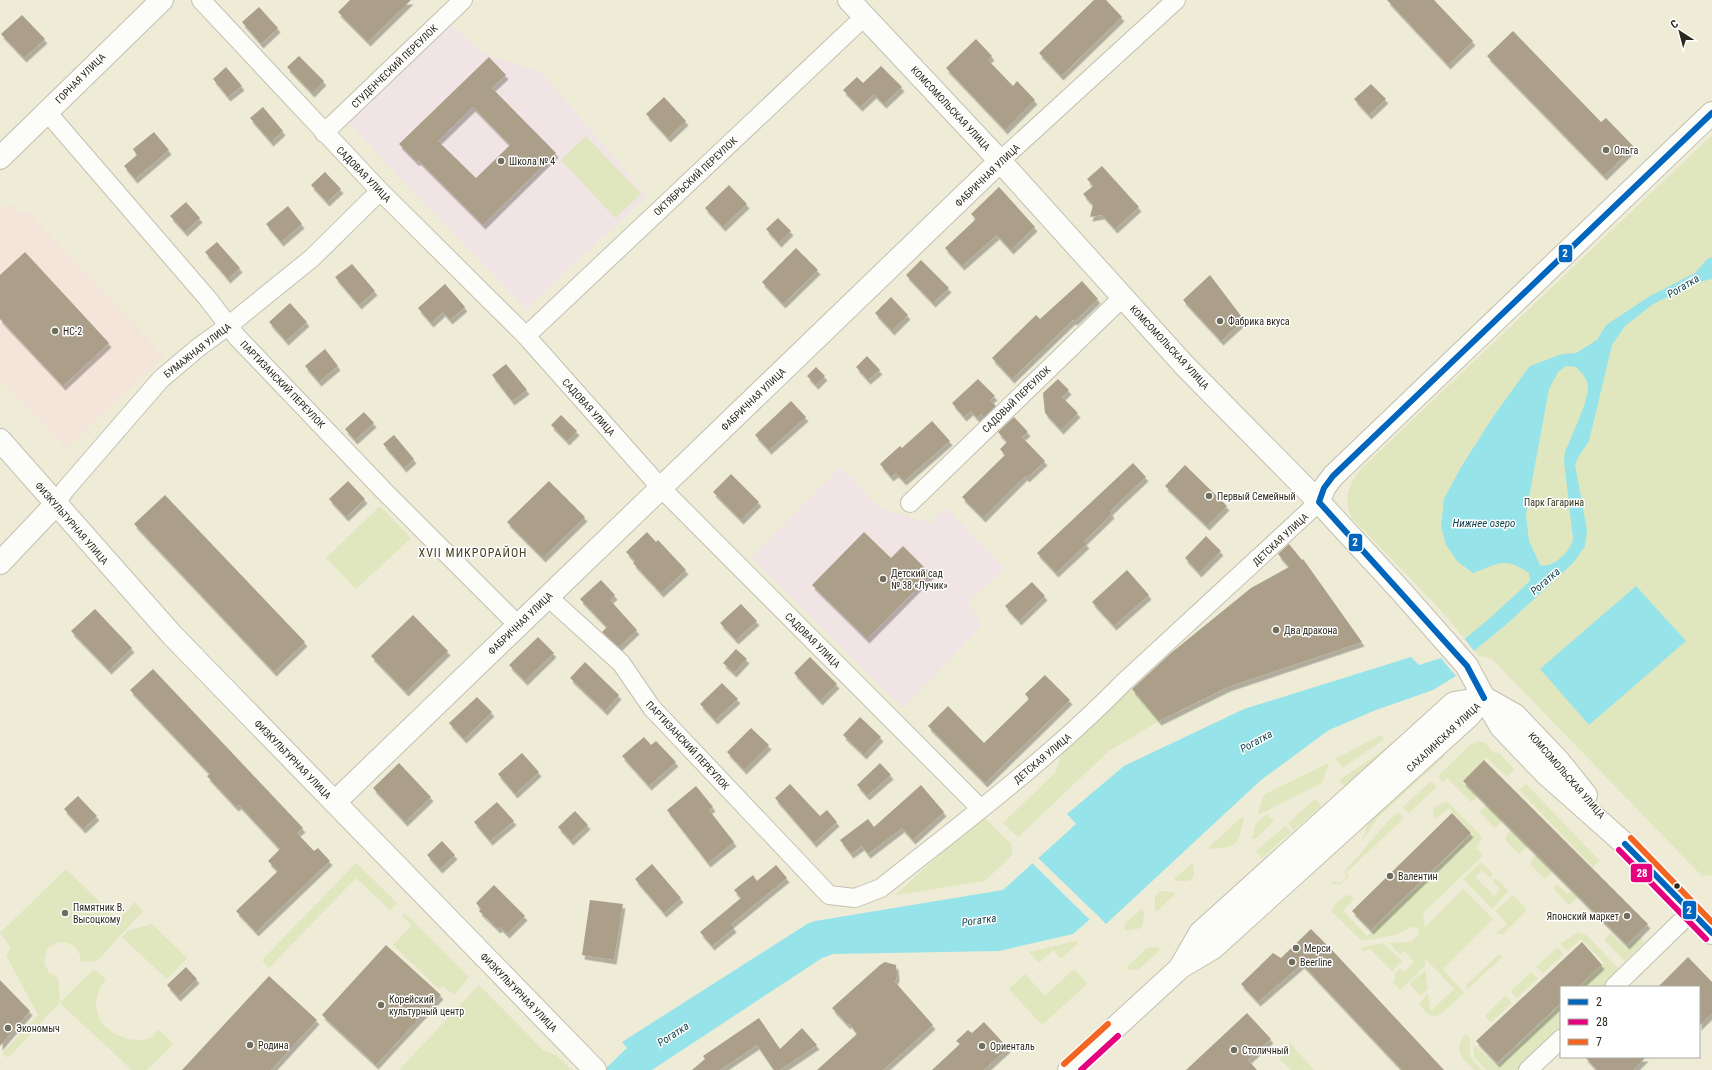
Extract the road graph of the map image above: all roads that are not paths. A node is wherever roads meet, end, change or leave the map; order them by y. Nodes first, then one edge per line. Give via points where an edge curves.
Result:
1 (162, 0) edge
2 (201, 0) edge
3 (463, 0) edge
4 (849, 0) edge
5 (1176, 0) edge
6 (864, 17) junction
7 (47, 112) junction
8 (1712, 113) edge
9 (324, 133) junction
10 (0, 158) edge
11 (1000, 161) junction
12 (380, 191) junction
13 (1123, 297) junction
14 (228, 326) junction
15 (526, 336) junction
16 (0, 440) edge
17 (661, 488) junction
18 (910, 502) dead end
19 (1320, 502) junction
20 (56, 504) junction
21 (0, 563) edge
22 (548, 597) junction
23 (518, 625) junction
24 (1484, 698) junction
25 (335, 802) junction
26 (981, 809) junction
27 (829, 895) joint
28 (1691, 912) junction
29 (1712, 933) edge
30 (1615, 986) edge
31 (1560, 1039) edge
32 (593, 1067) edge
33 (1069, 1070) edge
34 (1528, 1070) edge

1 - 7 street, ГОРНАЯ УЛИЦА
2 - 9 street, САДОВАЯ УЛИЦА
3 - 9 street, СТУДЕНЧЕСКИЙ ПЕРЕУЛОК
4 - 6 street, КОМСОМОЛЬСКАЯ УЛИЦА
5 - 11 street, ФАБРИЧНАЯ УЛИЦА
6 - 11 street, КОМСОМОЛЬСКАЯ УЛИЦА
6 - 15 street, ОКТЯБРЬСКИЙ ПЕРЕУЛОК
7 - 10 street, ГОРНАЯ УЛИЦА
7 - 14 street, ПАРТИЗАНСКИЙ ПЕРЕУЛОК via 208,299
8 - 19 street, ДЕТСКАЯ УЛИЦА via 1333,476 1324,488
9 - 12 street, САДОВАЯ УЛИЦА
11 - 13 street, КОМСОМОЛЬСКАЯ УЛИЦА
11 - 17 street, ФАБРИЧНАЯ УЛИЦА
12 - 14 street, БУМАЖНАЯ УЛИЦА via 312,258
12 - 15 street, САДОВАЯ УЛИЦА
13 - 18 street, САДОВЫЙ ПЕРЕУЛОК
13 - 19 street, КОМСОМОЛЬСКАЯ УЛИЦА via 1185,366
14 - 20 street, БУМАЖНАЯ УЛИЦА via 199,346 161,379 65,490
14 - 23 street, ПАРТИЗАНСКИЙ ПЕРЕУЛОК via 384,490
15 - 17 street, САДОВАЯ УЛИЦА
16 - 20 street, ФИЗКУЛЬТУРНАЯ УЛИЦА
17 - 22 street, ФАБРИЧНАЯ УЛИЦА
17 - 26 street, САДОВАЯ УЛИЦА
19 - 24 street, КОМСОМОЛЬСКАЯ УЛИЦА via 1467,666
19 - 26 street, ДЕТСКАЯ УЛИЦА via 1124,682 1093,714
20 - 21 street, БУМАЖНАЯ УЛИЦА
20 - 25 street, ФИЗКУЛЬТУРНАЯ УЛИЦА via 172,635
22 - 23 street, ФАБРИЧНАЯ УЛИЦА
22 - 27 street, ПАРТИЗАНСКИЙ ПЕРЕУЛОК via 621,663 652,708
23 - 25 street, ФАБРИЧНАЯ УЛИЦА
24 - 28 street, КОМСОМОЛЬСКАЯ УЛИЦА via 1501,727 1545,773 1625,844
24 - 33 street, САХАЛИНСКАЯ УЛИЦА via 1469,716 1213,948 1181,967
25 - 32 street, ФИЗКУЛЬТУРНАЯ УЛИЦА
26 - 27 street, ДЕТСКАЯ УЛИЦА via 882,888 855,898
28 - 29 street, КОМСОМОЛЬСКАЯ УЛИЦА
28 - 30 street
31 - 34 street

